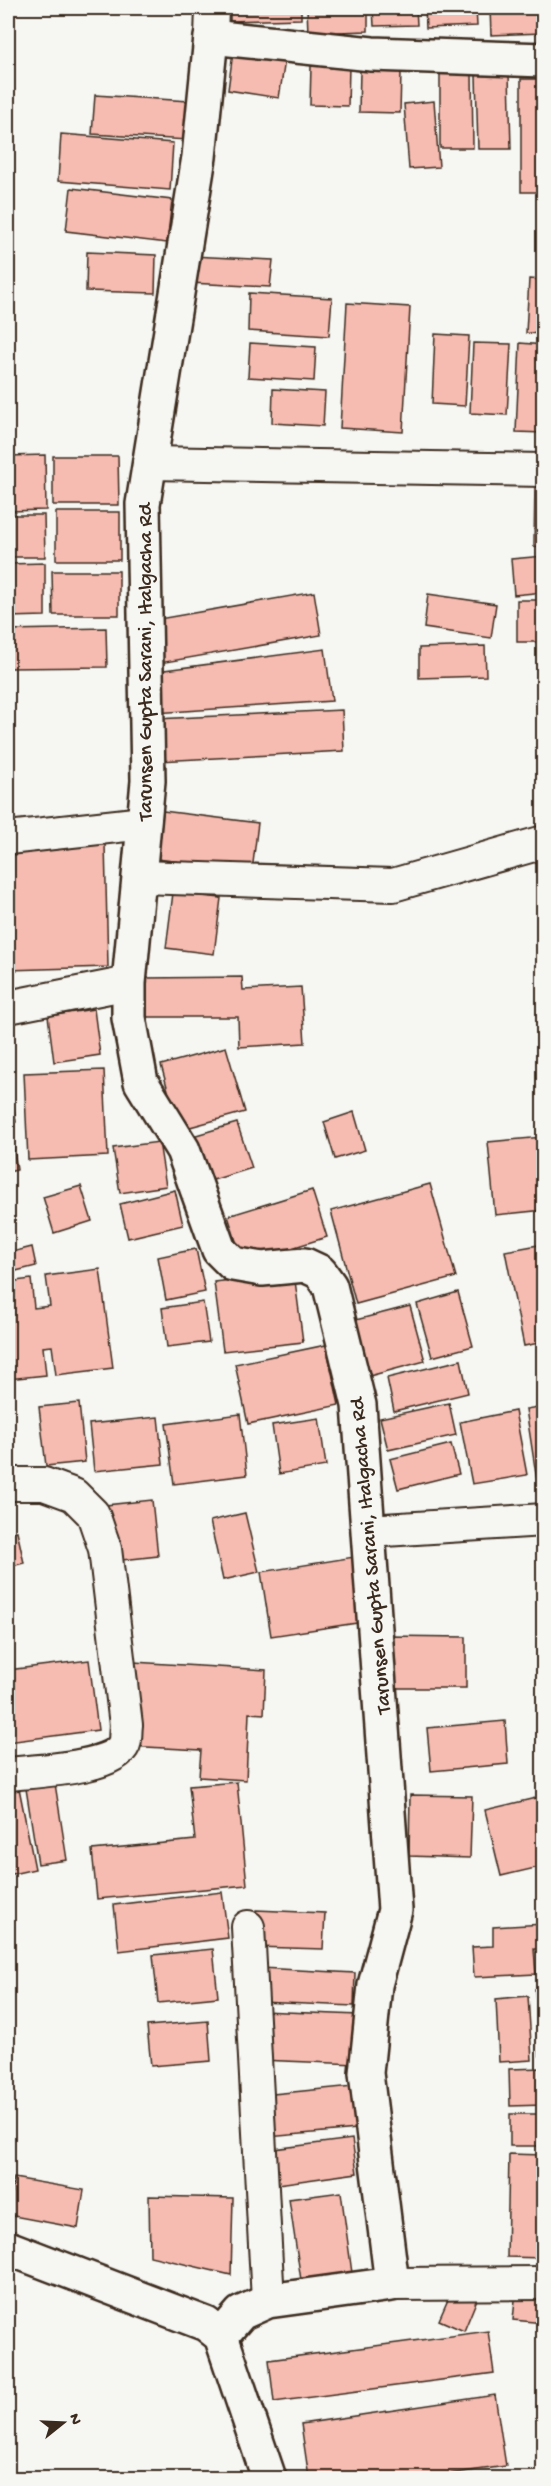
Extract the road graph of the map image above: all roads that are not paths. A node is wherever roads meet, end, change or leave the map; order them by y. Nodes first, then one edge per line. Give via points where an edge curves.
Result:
1 (211, 22) edge
2 (543, 60) edge
3 (149, 463) junction
4 (543, 470) edge
5 (144, 823) junction
6 (8, 838) edge
7 (543, 842) edge
8 (140, 878) junction
9 (129, 983) junction
10 (8, 1007) edge
11 (8, 1484) edge
12 (543, 1520) edge
13 (368, 1531) junction
14 (8, 1774) edge
15 (248, 1927) dead end
16 (8, 2248) edge
17 (543, 2283) edge
18 (392, 2284) junction
19 (268, 2301) junction
20 (221, 2336) junction
21 (269, 2478) edge

1 - 2 street via 372,54
1 - 3 street, Tarunsen Gupta Sarani, Italgacha Rd via 199,158
3 - 4 street
3 - 5 street, Tarunsen Gupta Sarani, Italgacha Rd via 143,504 148,781
5 - 6 street
5 - 8 street, Tarunsen Gupta Sarani, Italgacha Rd
7 - 8 street via 393,885
8 - 9 street, Tarunsen Gupta Sarani, Italgacha Rd
9 - 10 street
9 - 13 street, Tarunsen Gupta Sarani, Italgacha Rd via 129,1018 141,1082 183,1150 219,1250 233,1264 262,1269 305,1265 320,1272 330,1286 359,1405
11 - 14 street via 44,1484 74,1495 93,1514 105,1550 126,1725 124,1744 117,1753 98,1763
12 - 13 street
13 - 18 street, Tarunsen Gupta Sarani, Italgacha Rd via 395,1910 375,1985 366,2073
15 - 19 street
16 - 20 street via 206,2324
17 - 18 street
18 - 19 street
19 - 20 street via 241,2313
20 - 21 street

